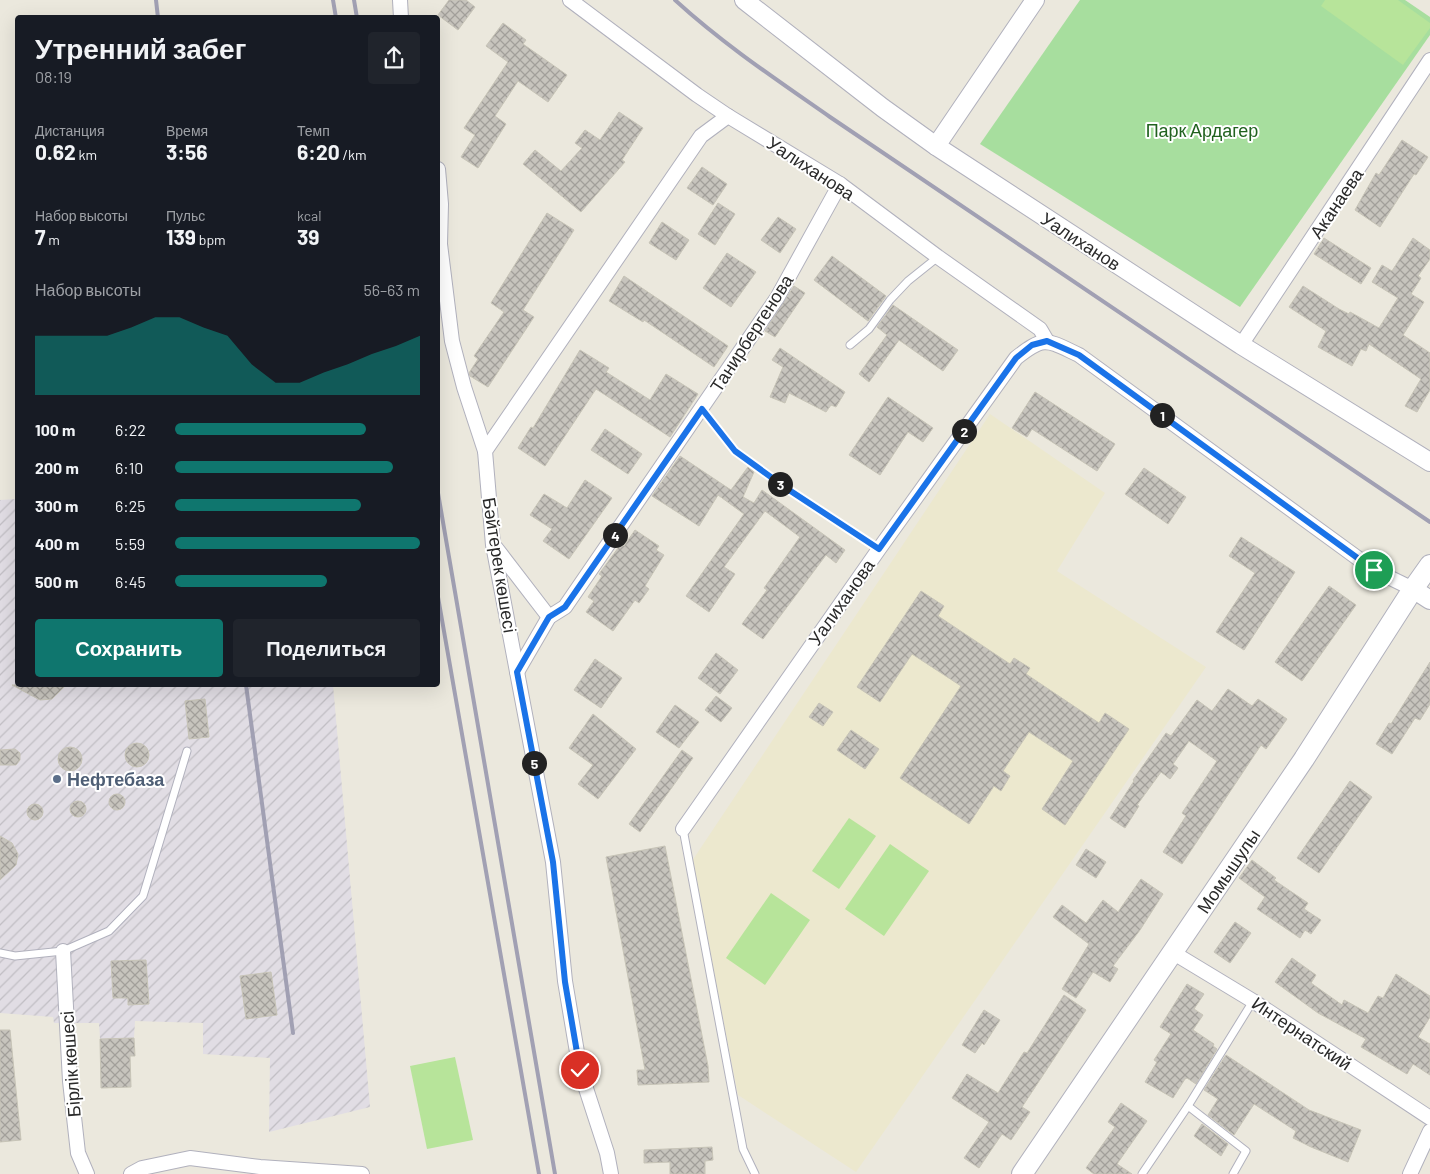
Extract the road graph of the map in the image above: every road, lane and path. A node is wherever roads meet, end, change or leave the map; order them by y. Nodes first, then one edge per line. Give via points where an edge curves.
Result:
1 (400, 0) edge
2 (570, 0) edge
3 (744, 0) edge
4 (1034, 0) edge
5 (401, 15) edge
6 (1430, 60) edge
7 (728, 116) junction
8 (936, 146) junction
9 (840, 184) junction
10 (440, 192) edge
11 (440, 244) edge
12 (440, 244) edge
13 (938, 258) junction
14 (1047, 341) junction
15 (850, 345) dead end
16 (1241, 345) junction
17 (702, 409) junction
18 (485, 451) junction
19 (1430, 462) edge
20 (493, 545) junction
21 (879, 549) junction
22 (1430, 565) edge
23 (1413, 589) junction
24 (1430, 600) edge
25 (549, 617) junction
26 (517, 672) junction
27 (187, 751) dead end
28 (683, 829) joint
29 (63, 951) junction
30 (1172, 952) junction
31 (0, 953) edge
32 (1253, 1001) junction
33 (1188, 1106) junction
34 (1430, 1118) edge
35 (1430, 1131) edge
36 (87, 1174) edge
37 (131, 1174) edge
38 (362, 1174) edge
39 (611, 1174) edge
40 (755, 1174) edge
41 (1022, 1174) edge
42 (1142, 1174) edge
43 (1233, 1174) edge
44 (1410, 1174) edge

1 - 5 street
2 - 7 street, Уалиханова
3 - 8 street, Уалиханов
4 - 8 street
6 - 16 street, Аканаева
7 - 9 street, Уалиханова
7 - 18 street via 701,136
8 - 16 street, Уалиханов
9 - 13 street, Уалиханова
9 - 17 street, Танирбергенова via 777,298
10 - 12 street
11 - 18 street via 452,342
13 - 14 street, Уалиханова via 1040,329
13 - 15 lane via 908,281 869,329
14 - 21 street, Уалиханова via 1032,345 1016,358
14 - 23 street, Уалиханова via 1079,355 1374,570
16 - 19 street, Уалиханов
17 - 21 lane via 735,451
17 - 25 street, Танирбергенова via 565,607
18 - 20 street, Бәйтерек көшесі
20 - 25 street
20 - 26 street, Бәйтерек көшесі
21 - 28 street, Уалиханова
22 - 23 main road, Момышулы
23 - 24 street
23 - 30 main road, Момышулы via 1304,759
25 - 26 street, Танирбергенова
26 - 39 street, Бәйтерек көшесі via 553,862 565,982 580,1070
27 - 29 lane via 143,896 109,931
28 - 40 lane via 743,1149
29 - 31 lane via 15,956
29 - 36 street, Бірлік көшесі via 70,1081 78,1153
30 - 32 street, Интернатский
30 - 41 main road, Момышулы
32 - 33 lane
32 - 34 street, Интернатский
33 - 42 lane
33 - 43 lane via 1246,1151
35 - 44 street
37 - 38 street via 142,1168 190,1158

